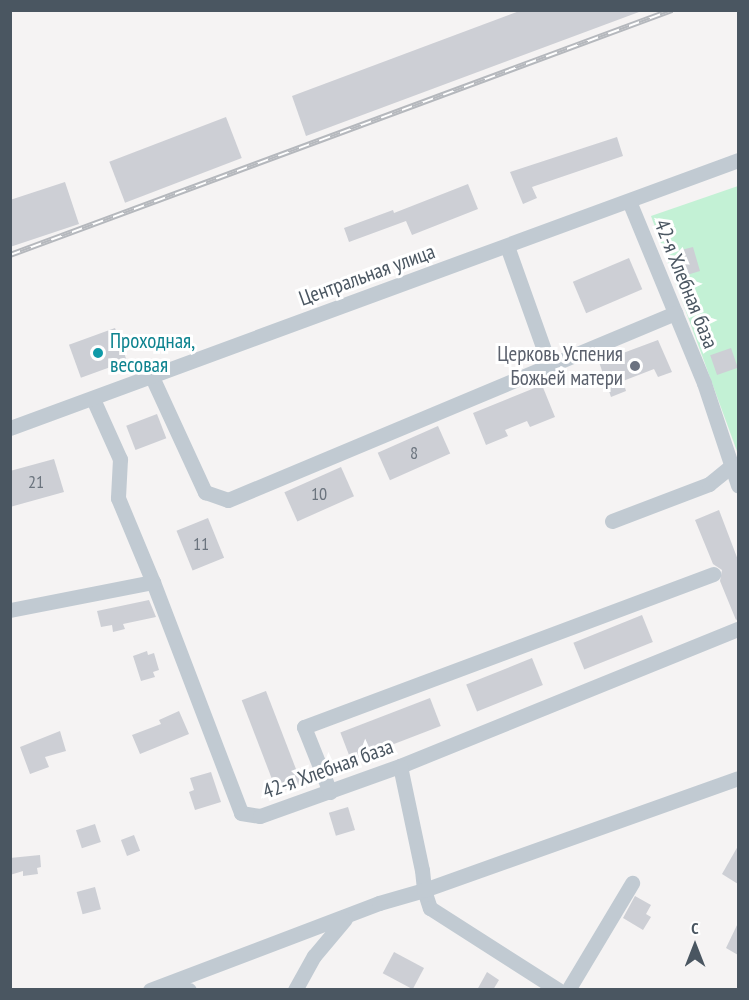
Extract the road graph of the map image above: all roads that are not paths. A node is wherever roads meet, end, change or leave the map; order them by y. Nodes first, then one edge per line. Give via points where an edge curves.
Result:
1 (738, 160) edge
2 (629, 201) junction
3 (507, 246) junction
4 (675, 313) junction
5 (550, 367) junction
6 (152, 377) junction
7 (93, 399) junction
8 (10, 428) edge
9 (731, 466) junction
10 (738, 485) edge
11 (612, 521) dead end
12 (713, 574) dead end
13 (153, 582) junction
14 (10, 610) edge
15 (738, 629) edge
16 (400, 766) junction
17 (738, 778) edge
18 (330, 792) junction
19 (633, 883) dead end
20 (424, 890) junction
21 (347, 916) junction
22 (151, 990) edge
23 (189, 990) edge
24 (295, 990) edge
25 (558, 990) edge
26 (568, 990) edge

1 - 2 street, Центральная улица
2 - 3 street, Центральная улица
2 - 4 street, 42-я Хлебная база
3 - 5 street
3 - 6 street, Центральная улица
4 - 5 street
4 - 9 street, 42-я Хлебная база via 704,383
5 - 6 street via 228,500 205,492
6 - 7 street, Центральная улица
7 - 8 street, Центральная улица
7 - 13 street, 42-я Хлебная база via 120,459 118,498
9 - 10 street, 42-я Хлебная база
9 - 11 street via 709,484
12 - 18 street via 304,727
13 - 14 street
13 - 18 street, 42-я Хлебная база via 241,813 260,816
15 - 16 street, 42-я Хлебная база
16 - 18 street, 42-я Хлебная база
16 - 20 street
17 - 20 street
19 - 26 street
20 - 21 street
20 - 25 street via 430,908
21 - 22 street
21 - 24 street via 314,956
22 - 23 street

